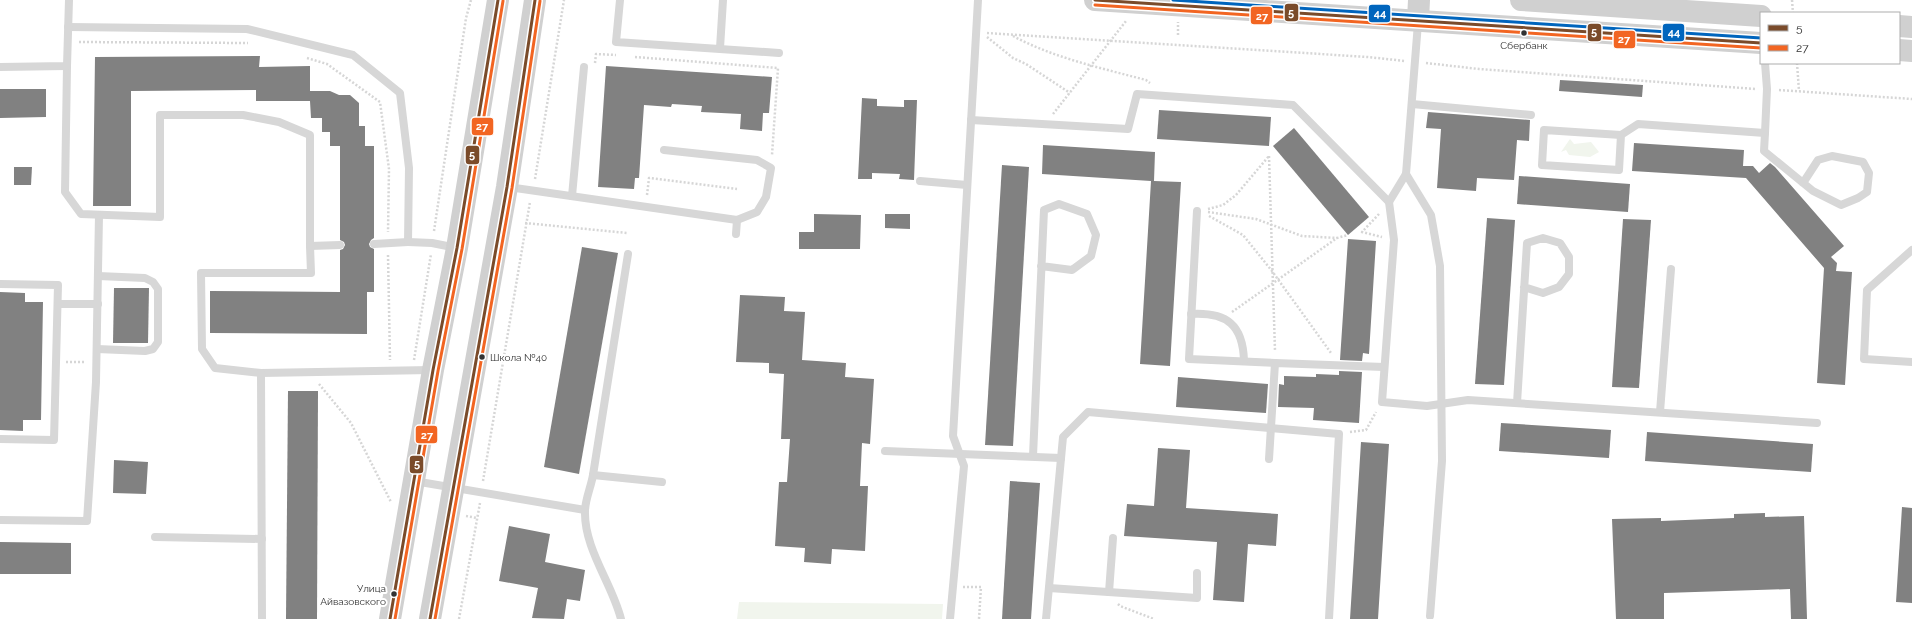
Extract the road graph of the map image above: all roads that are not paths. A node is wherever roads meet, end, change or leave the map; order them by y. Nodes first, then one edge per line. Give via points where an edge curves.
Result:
1 (69, 0) edge
2 (498, 0) edge
3 (535, 0) edge
4 (620, 0) edge
5 (723, 0) edge
6 (978, 0) edge
7 (1095, 0) edge
8 (1521, 0) edge
9 (1191, 4) edge
10 (1418, 10) edge
11 (1728, 11) junction
12 (1760, 16) edge
13 (1900, 26) edge
14 (68, 27) junction
15 (1912, 27) edge
16 (1726, 40) junction
17 (1760, 42) edge
18 (720, 48) junction
19 (1900, 50) edge
20 (1912, 51) edge
21 (779, 53) dead end
22 (1765, 64) edge
23 (0, 66) edge
24 (67, 66) junction
25 (584, 67) dead end
26 (1412, 104) junction
27 (1531, 115) dead end
28 (971, 120) junction
29 (1765, 133) junction
30 (1621, 135) junction
31 (664, 150) dead end
32 (1406, 174) junction
33 (920, 181) dead end
34 (1803, 183) junction
35 (967, 185) junction
36 (507, 187) junction
37 (572, 196) junction
38 (1389, 202) junction
39 (1197, 211) road end
40 (99, 215) junction
41 (738, 220) junction
42 (736, 234) dead end
43 (408, 242) junction
44 (374, 244) dead end
45 (340, 245) dead end
46 (310, 246) junction
47 (457, 248) junction
48 (1912, 250) edge
49 (628, 254) dead end
50 (1041, 266) junction
51 (1671, 269) dead end
52 (98, 276) junction
53 (0, 284) edge
54 (1524, 287) junction
55 (58, 304) junction
56 (98, 304) junction
57 (1191, 314) junction
58 (97, 349) junction
59 (1244, 361) junction
60 (1912, 362) edge
61 (1275, 363) junction
62 (1384, 367) junction
63 (423, 370) junction
64 (261, 373) junction
65 (1517, 403) junction
66 (1441, 404) junction
67 (1660, 412) junction
68 (1818, 423) dead end
69 (1271, 428) junction
70 (0, 439) edge
71 (885, 451) dead end
72 (958, 453) junction
73 (1033, 456) junction
74 (1061, 458) junction
75 (1270, 460) dead end
76 (593, 475) junction
77 (414, 481) junction
78 (662, 482) dead end
79 (454, 488) junction
80 (585, 510) junction
81 (0, 520) edge
82 (155, 537) dead end
83 (1113, 538) dead end
84 (262, 539) junction
85 (1196, 572) dead end
86 (1049, 588) junction
87 (1109, 592) junction
88 (1430, 616) dead end
89 (262, 619) edge
90 (390, 619) edge
91 (430, 619) edge
92 (621, 619) edge
93 (950, 619) edge
94 (1046, 619) edge
95 (1329, 619) edge

1 - 14 lane
2 - 47 main road
3 - 36 main road
4 - 18 lane via 616,42
5 - 18 lane
6 - 28 lane
7 - 9 main road
8 - 11 main road
9 - 10 main road
10 - 16 main road
10 - 26 lane
11 - 12 main road
11 - 16 main road
13 - 15 main road
14 - 24 lane
14 - 43 lane via 247,29 353,55 400,93 409,168
16 - 17 main road
18 - 21 lane
19 - 20 main road
22 - 29 lane
23 - 24 lane
24 - 40 lane via 65,192 81,214
25 - 37 lane
26 - 27 lane
26 - 32 lane
28 - 35 lane
28 - 38 lane via 1128,129 1137,94 1293,105
29 - 30 lane via 1638,124
29 - 34 lane via 1764,151
30 - 30 lane via 1544,130 1542,165 1619,170
31 - 41 lane via 757,160 771,168 766,196 757,212
32 - 38 lane
32 - 66 lane via 1432,215 1438,258
33 - 35 lane
34 - 34 lane via 1841,205 1866,192 1869,173 1863,162 1832,156 1818,160
35 - 72 lane via 953,436
36 - 37 lane
36 - 79 main road
37 - 41 lane
38 - 62 lane via 1394,240
39 - 57 lane
40 - 46 lane via 160,217 160,115 243,114 279,122 310,135
40 - 52 lane
41 - 42 lane
43 - 44 lane
43 - 47 lane
45 - 46 lane
46 - 64 lane via 310,274 201,273 202,349 215,368
47 - 63 main road
48 - 60 lane via 1867,290 1864,359
49 - 76 lane
50 - 50 lane via 1044,210 1059,204 1087,214 1096,235 1092,256 1072,270
50 - 73 lane
51 - 67 lane
52 - 56 lane
52 - 58 lane via 145,278 153,282 158,289 158,342 153,349 144,352
53 - 55 lane via 58,285
54 - 54 lane via 1543,293 1559,287 1569,274 1569,257 1560,243 1544,238 1527,243
54 - 65 lane
55 - 56 lane
55 - 70 lane via 54,440
56 - 58 lane
57 - 59 lane via 1208,313 1224,318 1236,330 1241,340
57 - 59 lane via 1189,359
58 - 81 lane via 87,521
59 - 61 lane
61 - 62 lane
61 - 69 lane
62 - 66 lane via 1382,402 1427,406
63 - 64 lane
63 - 77 main road
64 - 84 lane
65 - 66 lane via 1468,400
65 - 67 lane
66 - 88 lane via 1442,461
67 - 68 lane
69 - 74 lane via 1088,412 1063,437
69 - 75 lane
69 - 95 lane via 1339,434
71 - 72 lane
72 - 73 lane
72 - 93 lane via 964,466
73 - 74 lane
74 - 86 lane
76 - 78 lane
76 - 80 lane
77 - 79 lane
77 - 90 main road
79 - 80 lane
79 - 91 main road
80 - 92 lane via 588,534
82 - 84 lane
83 - 87 lane
84 - 89 lane
85 - 87 lane via 1196,598
86 - 87 lane
86 - 94 lane

